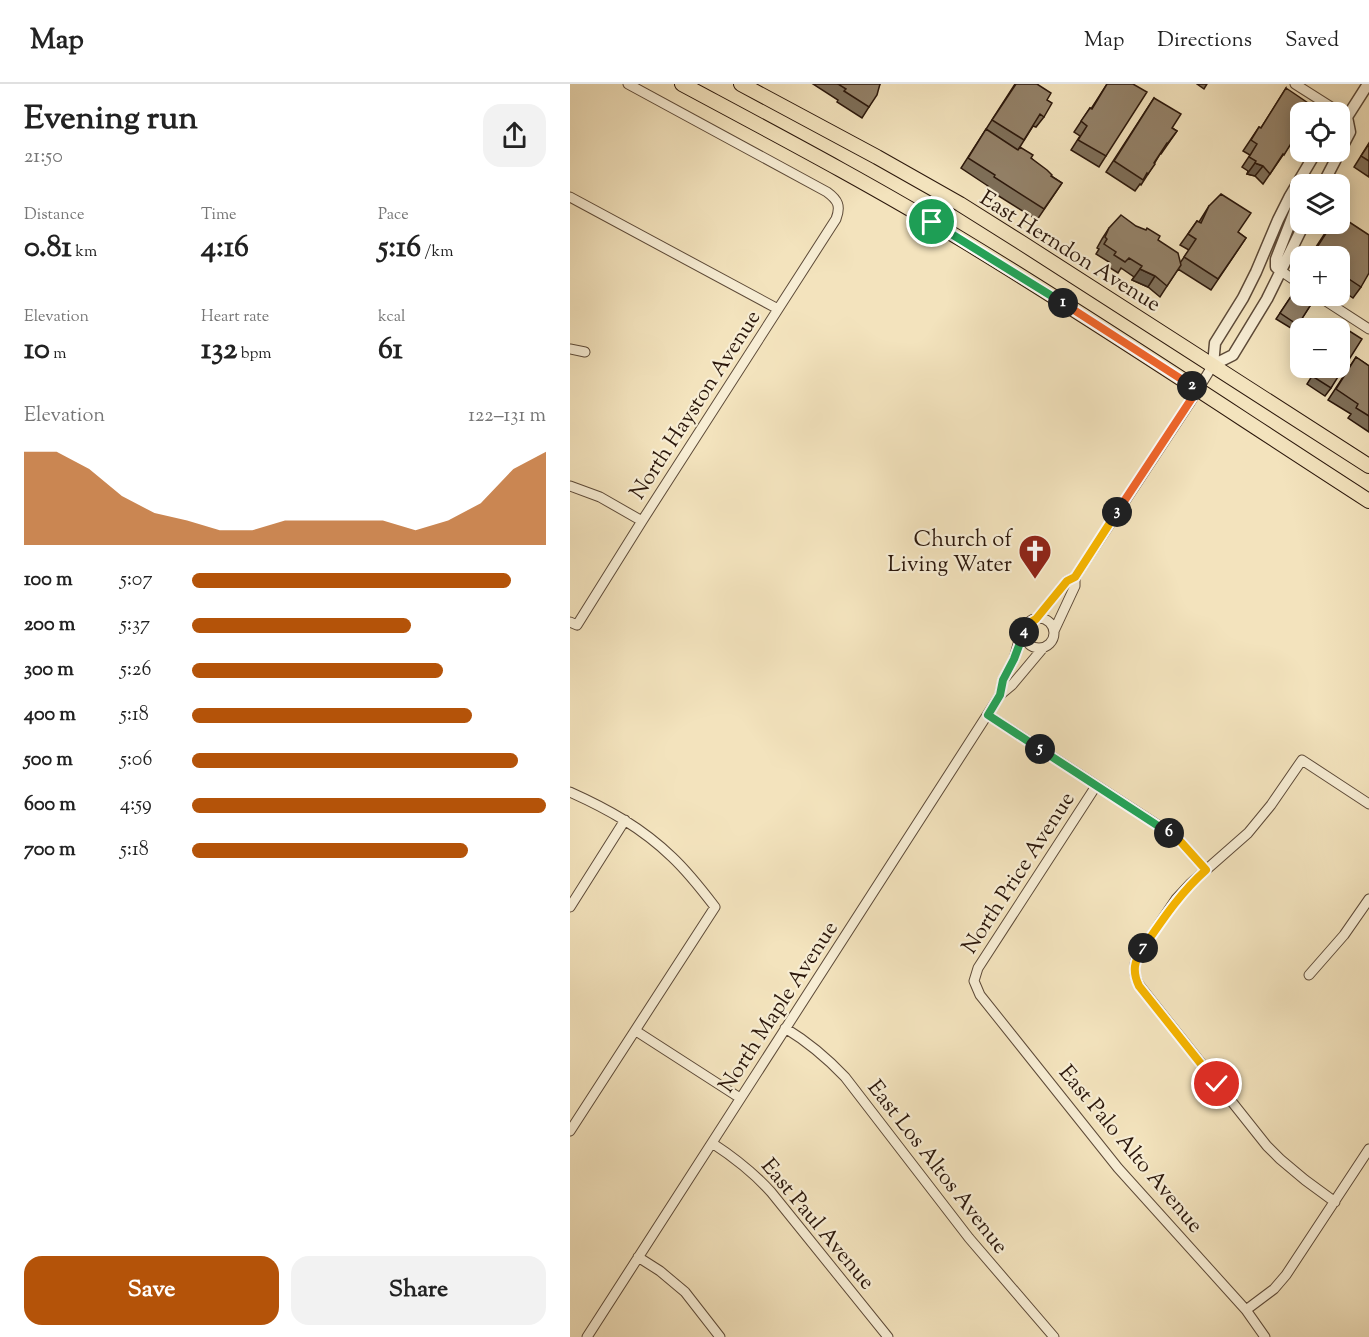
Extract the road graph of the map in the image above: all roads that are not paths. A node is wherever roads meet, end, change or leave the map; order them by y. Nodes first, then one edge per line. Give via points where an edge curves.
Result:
1 (628, 84) edge
2 (682, 84) edge
3 (741, 84) edge
4 (1295, 84) edge
5 (1368, 84) edge
6 (1320, 102) edge
7 (1350, 109) edge
8 (1310, 162) edge
9 (1302, 174) edge
10 (570, 197) edge
11 (1290, 197) edge
12 (1290, 223) edge
13 (1299, 234) edge
14 (1281, 271) junction
15 (1290, 277) edge
16 (1333, 306) edge
17 (778, 309) junction
18 (1369, 329) edge
19 (570, 349) edge
20 (585, 352) dead end
21 (1213, 366) junction
22 (1198, 389) junction
23 (1369, 466) edge
24 (570, 486) edge
25 (1369, 501) edge
26 (642, 521) junction
27 (1075, 577) junction
28 (1036, 619) junction
29 (573, 623) edge
30 (1054, 631) junction
31 (1024, 633) junction
32 (1042, 648) junction
33 (1000, 695) junction
34 (988, 715) junction
35 (1096, 786) junction
36 (570, 792) edge
37 (1369, 804) edge
38 (625, 820) junction
39 (1206, 870) junction
40 (1369, 900) edge
41 (570, 907) edge
42 (1310, 975) dead end
43 (974, 981) joint
44 (785, 1028) junction
45 (636, 1031) junction
46 (740, 1098) junction
47 (570, 1131) edge
48 (712, 1143) junction
49 (1369, 1149) edge
50 (1335, 1202) junction
51 (638, 1257) junction
52 (1246, 1310) junction
53 (587, 1337) edge
54 (720, 1337) edge
55 (888, 1337) edge
56 (1054, 1337) edge
57 (1265, 1337) edge

1 - 17 street, North Hayston Avenue via 827,192 839,204 836,219
2 - 22 main road via 941,227
3 - 21 main road, East Herndon Avenue via 960,204
4 - 6 street
5 - 7 street
8 - 9 street, North Maple Avenue
10 - 17 street
11 - 21 street, North Maple Avenue via 1247,289 1215,343
12 - 14 street via 1275,264
13 - 14 street, North Maple Avenue
14 - 15 street
14 - 21 street, North Maple Avenue via 1233,354
16 - 18 street
17 - 26 street, North Hayston Avenue
19 - 20 street
21 - 22 street, North Maple Avenue
21 - 23 main road, East Herndon Avenue
22 - 25 main road
22 - 27 street, North Maple Avenue
24 - 26 street via 600,497
26 - 29 street, North Hayston Avenue
27 - 28 street, North Maple Avenue via 1067,581
27 - 30 street, North Maple Avenue via 1075,586
28 - 30 street via 1045,620
28 - 31 street, North Maple Avenue
30 - 32 street, North Maple Avenue via 1053,640
31 - 32 street via 1030,645
31 - 33 street, North Maple Avenue
32 - 33 street, North Maple Avenue
33 - 34 street, North Maple Avenue
34 - 35 street
34 - 44 street, North Maple Avenue
35 - 39 street via 1171,834
35 - 43 street, North Price Avenue via 978,968
36 - 38 street
37 - 39 street via 1302,760 1248,833
38 - 41 street
38 - 45 street via 672,856 716,907
39 - 50 street via 1166,914 1137,957 1134,971 1139,986 1256,1133 1293,1171
40 - 42 street
43 - 52 street, East Palo Alto Avenue via 980,995 1118,1168
44 - 46 street, North Maple Avenue
44 - 56 street, East Los Altos Avenue via 811,1044 845,1077 969,1238
45 - 46 street
45 - 47 street
46 - 48 street, North Maple Avenue
48 - 51 street, North Maple Avenue
48 - 55 street, East Paul Avenue via 756,1175
49 - 50 street
50 - 52 street via 1286,1275
51 - 53 street, North Maple Avenue
51 - 54 street via 685,1292
52 - 57 street, East Palo Alto Avenue

